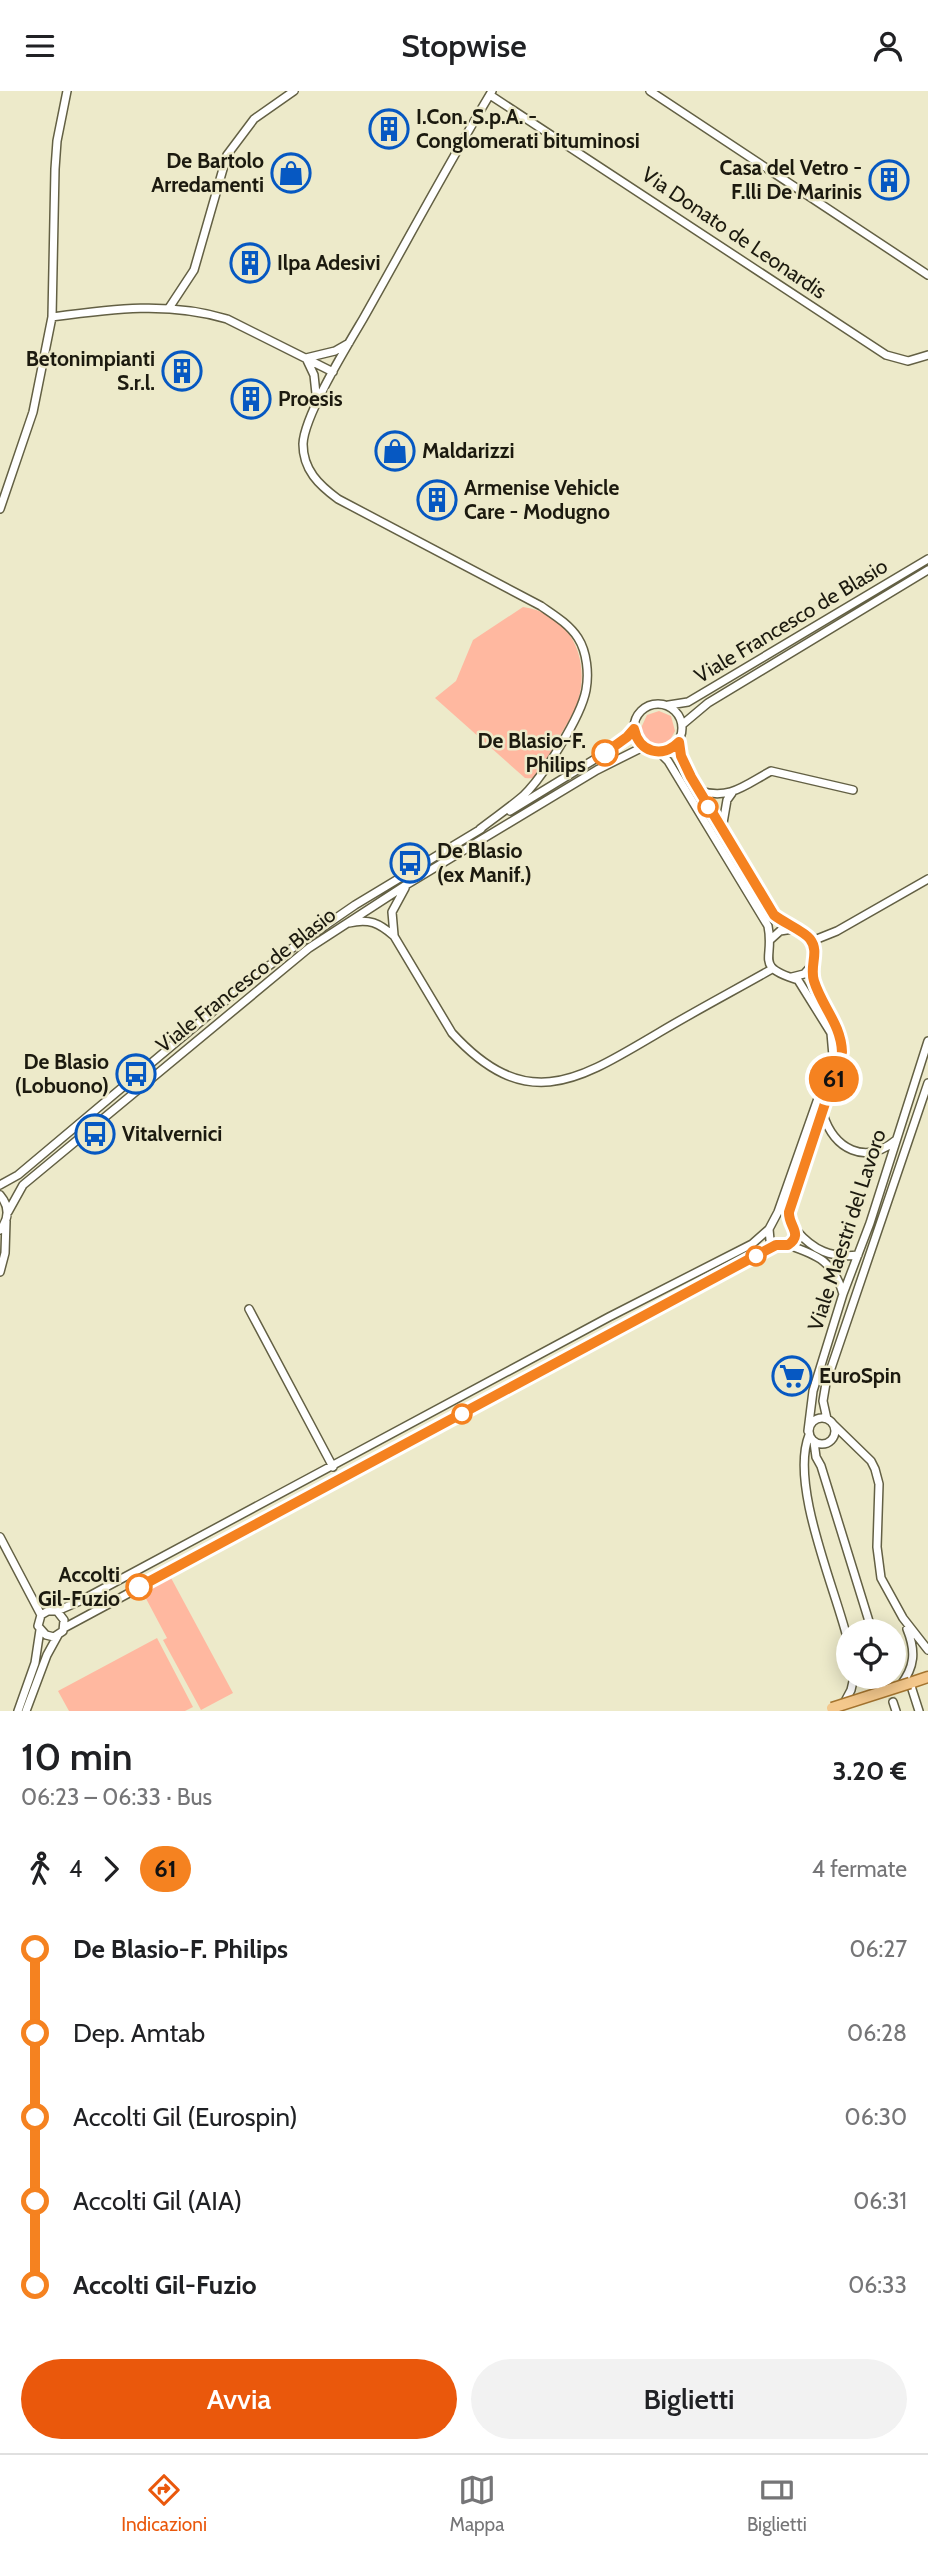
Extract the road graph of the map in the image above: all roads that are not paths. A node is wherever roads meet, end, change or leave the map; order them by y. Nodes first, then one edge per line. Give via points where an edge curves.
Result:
1 (67, 91) edge
2 (294, 91) edge
3 (650, 91) edge
4 (491, 93) edge
5 (928, 275) edge
6 (169, 308) junction
7 (52, 317) junction
8 (349, 343) junction
9 (928, 355) edge
10 (306, 358) junction
11 (333, 372) junction
12 (317, 405) junction
13 (0, 509) edge
14 (928, 559) edge
15 (928, 570) edge
16 (669, 705) junction
17 (683, 725) junction
18 (634, 729) junction
19 (679, 742) junction
20 (643, 747) junction
21 (659, 752) junction
22 (853, 790) dead end
23 (699, 791) junction
24 (732, 793) junction
25 (480, 829) junction
26 (722, 830) junction
27 (926, 880) edge
28 (406, 885) junction
29 (342, 925) junction
30 (794, 929) junction
31 (394, 936) junction
32 (770, 941) junction
33 (812, 941) junction
34 (813, 964) junction
35 (772, 969) junction
36 (791, 978) junction
37 (928, 1041) edge
38 (928, 1083) edge
39 (822, 1114) junction
40 (896, 1140) junction
41 (0, 1185) edge
42 (0, 1195) edge
43 (7, 1217) junction
44 (774, 1221) junction
45 (794, 1226) junction
46 (769, 1229) junction
47 (0, 1230) edge
48 (776, 1245) junction
49 (788, 1245) junction
50 (858, 1255) junction
51 (0, 1259) edge
52 (1, 1271) edge
53 (843, 1294) junction
54 (249, 1309) dead end
55 (830, 1421) junction
56 (810, 1436) junction
57 (824, 1444) junction
58 (821, 1466) junction
59 (333, 1467) junction
60 (0, 1537) edge
61 (57, 1611) junction
62 (41, 1615) junction
63 (902, 1618) joint
64 (841, 1619) edge
65 (868, 1619) edge
66 (64, 1628) junction
67 (40, 1629) junction
68 (906, 1630) edge
69 (58, 1635) junction
70 (928, 1650) edge
71 (906, 1676) edge
72 (928, 1677) edge
73 (906, 1684) edge
74 (851, 1689) edge
75 (891, 1689) edge
76 (902, 1689) edge
77 (893, 1702) tunnel mouth
78 (833, 1708) edge
79 (18, 1711) edge
80 (26, 1711) edge
81 (896, 1711) edge
82 (919, 1711) edge

1 - 7 street via 55,169
2 - 6 street via 254,120 227,155 194,269
3 - 5 street
4 - 8 street
4 - 9 street, Via Donato de Leonardis via 886,355 908,361
6 - 7 street via 131,307
6 - 10 street via 227,319
7 - 13 street via 33,412
8 - 10 street
8 - 11 street
10 - 11 street
10 - 12 street via 314,375
11 - 12 street
12 - 25 street via 308,421 303,450 320,486 541,607 570,628 586,657 583,703 549,762 524,795
14 - 16 street, Viale Francesco de Blasio via 688,702
15 - 17 street, Viale Francesco de Blasio via 708,703
16 - 17 street
16 - 18 street via 655,703 642,710
17 - 19 street
18 - 20 street
18 - 25 street, Viale Francesco de Blasio via 618,745
19 - 21 street
19 - 23 street
20 - 21 street
20 - 28 street, Viale Francesco de Blasio
21 - 32 street via 768,926
22 - 24 street via 771,771
23 - 24 street
23 - 26 street
24 - 26 street
25 - 41 street, Viale Francesco de Blasio via 291,950 18,1175
26 - 30 street via 774,915
27 - 33 street
28 - 29 street, Viale Francesco de Blasio
28 - 31 street via 392,912
29 - 31 street via 371,921
29 - 43 street, Viale Francesco de Blasio via 279,971 23,1185
30 - 32 street via 780,931
30 - 33 street
31 - 35 street via 452,1033 489,1066 530,1081 560,1081 594,1071
32 - 35 street via 767,955
33 - 34 street
34 - 36 street via 804,974
34 - 39 street via 815,985 841,1043
35 - 36 street
36 - 44 street via 799,980 822,1016 831,1033 833,1056
37 - 40 street, Viale Maestri del Lavoro
38 - 55 street, Viale Maestri del Lavoro via 826,1383 823,1401
39 - 40 street via 832,1135 849,1149 873,1153
39 - 45 street via 789,1212
40 - 50 street, Viale Maestri del Lavoro
42 - 43 street via 7,1205
43 - 47 street, Viale Francesco de Blasio
43 - 52 street
44 - 45 street via 783,1219
44 - 46 street
45 - 49 street via 794,1239
45 - 50 street via 826,1254
46 - 48 street
46 - 59 street via 752,1244
48 - 49 street
48 - 66 street
49 - 53 street via 832,1267
50 - 53 street, Viale Maestri del Lavoro
51 - 52 street
53 - 56 street, Viale Maestri del Lavoro via 813,1391
54 - 59 street
55 - 56 street via 814,1420
55 - 57 street via 835,1434
55 - 63 street via 871,1461 878,1477 878,1565
56 - 57 street
56 - 58 street
56 - 64 street, Viale Maestri del Lavoro via 805,1451 806,1492
57 - 58 street
58 - 65 street
59 - 61 street
60 - 62 street
61 - 62 street
61 - 66 street
62 - 67 street
63 - 70 street
66 - 69 street
67 - 69 street via 46,1635
67 - 79 street
68 - 71 street via 914,1655
69 - 80 street
72 - 73 main road
74 - 78 street
75 - 78 main road, bridge
76 - 82 street
77 - 81 street

